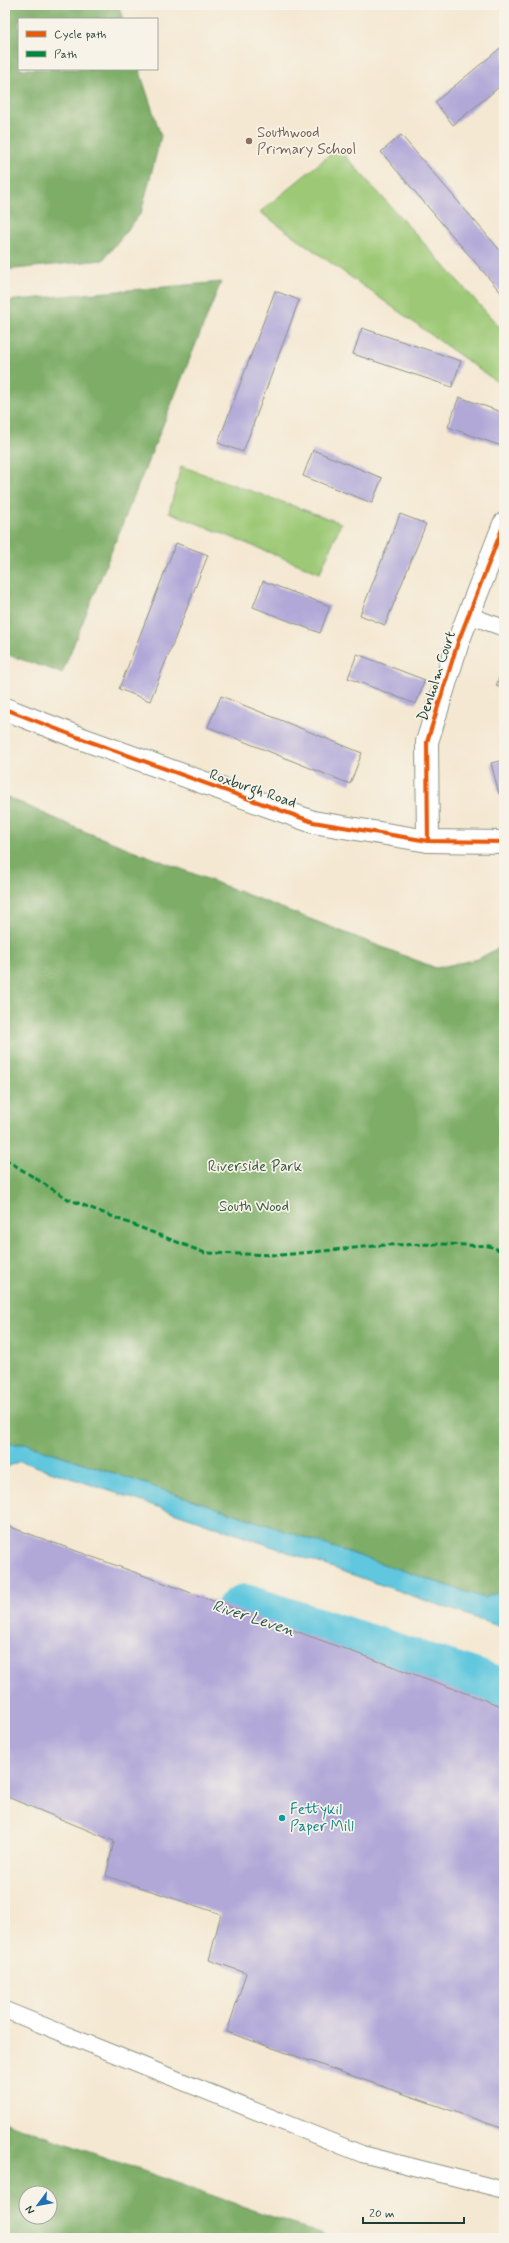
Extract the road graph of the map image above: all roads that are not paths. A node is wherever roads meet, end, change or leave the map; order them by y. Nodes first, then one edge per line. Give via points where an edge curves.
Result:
1 (504, 524) edge
2 (468, 615) junction
3 (504, 628) edge
4 (5, 709) edge
5 (428, 842) junction
6 (504, 842) edge
7 (5, 2010) edge
8 (504, 2190) edge

1 - 2 street, Denholm Court
2 - 3 lane
2 - 5 street, Denholm Court via 427,742
4 - 5 street, Roxburgh Road via 313,822
5 - 6 street, Roxburgh Road
7 - 8 lane via 362,2154

